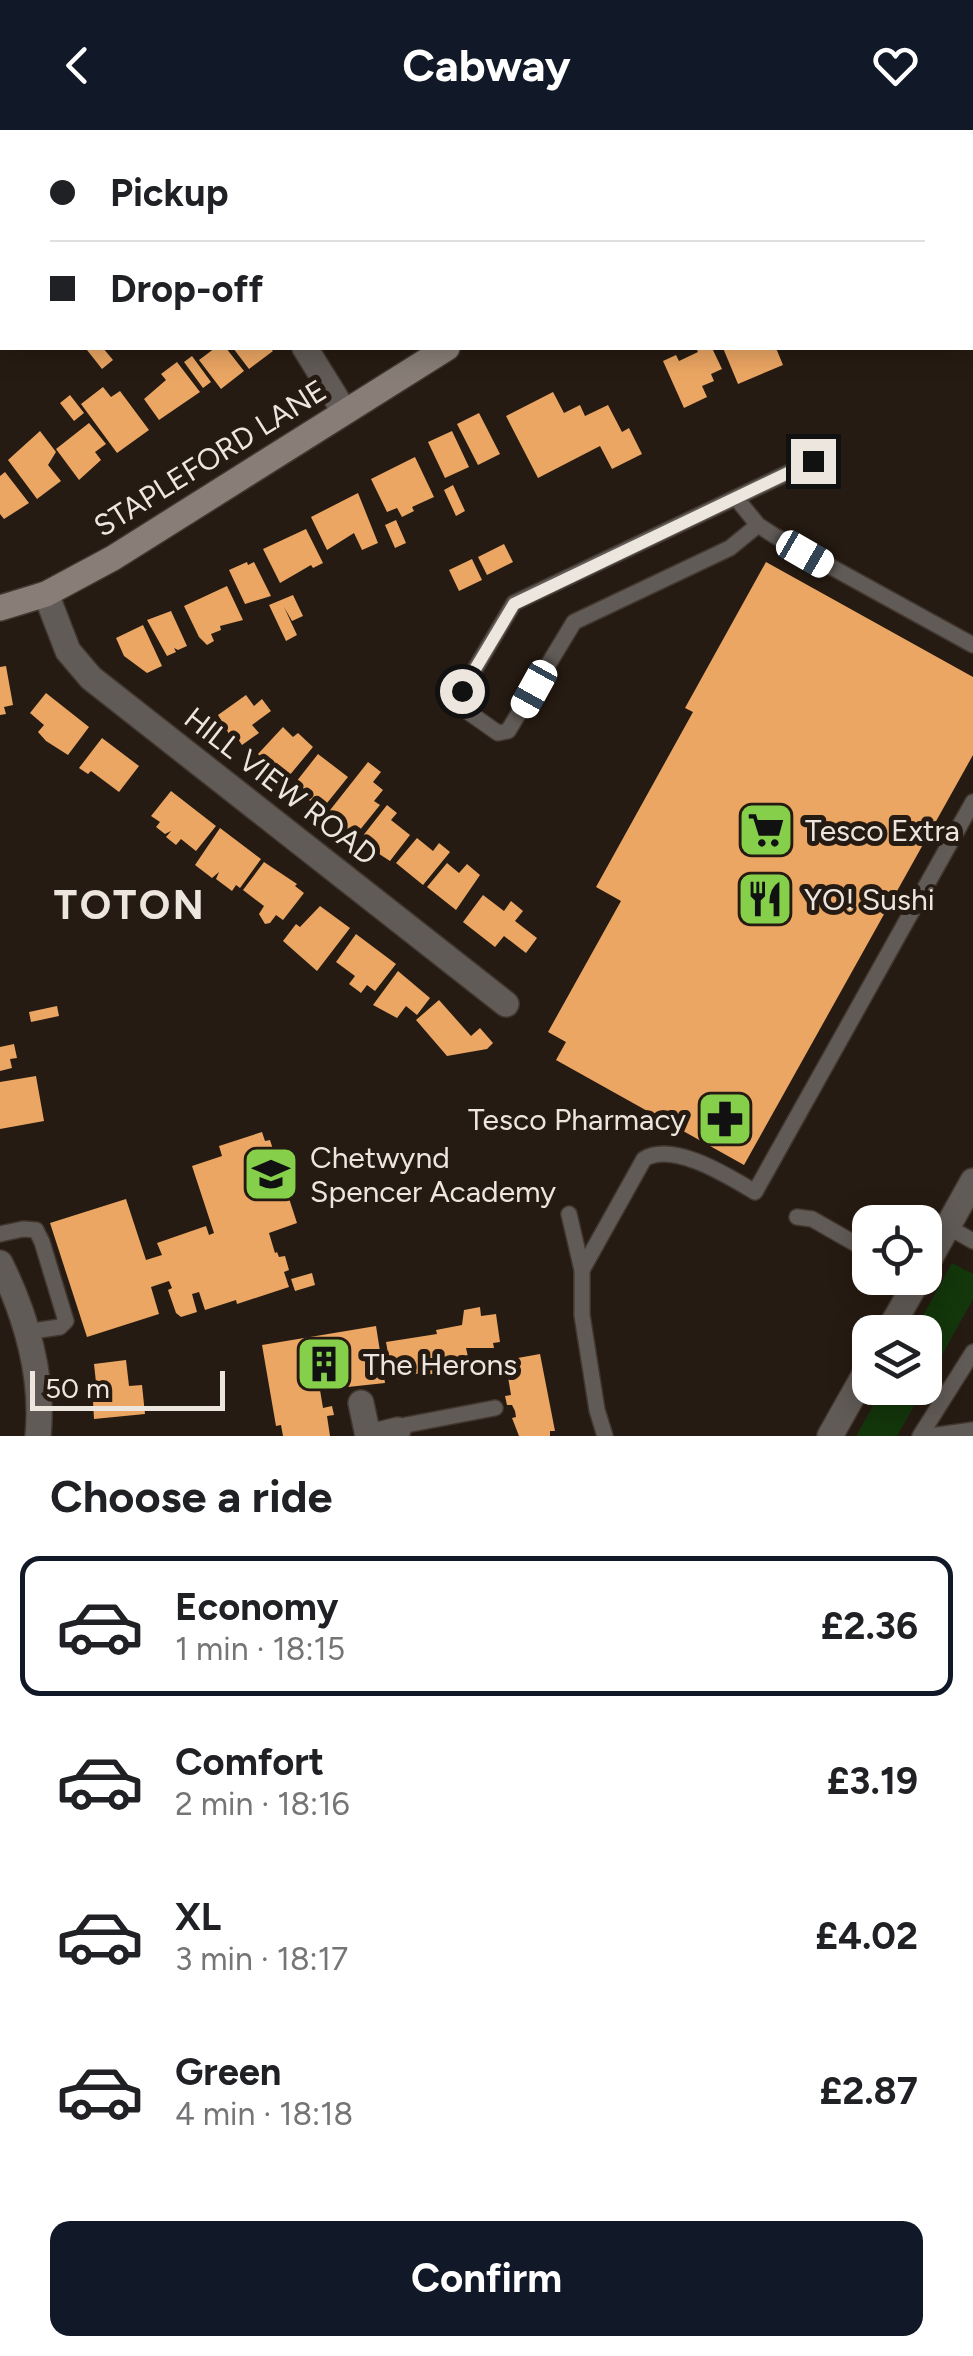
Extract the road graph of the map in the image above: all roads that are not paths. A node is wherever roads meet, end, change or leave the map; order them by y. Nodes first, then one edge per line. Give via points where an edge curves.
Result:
1 (306, 350) edge
2 (444, 350) edge
3 (344, 411) junction
4 (813, 461) dead end
5 (736, 498) junction
6 (758, 525) junction
7 (46, 594) junction
8 (0, 608) edge
9 (973, 645) edge
10 (973, 802) edge
11 (506, 1004) dead end
12 (973, 1181) edge
13 (569, 1214) dead end
14 (797, 1217) dead end
15 (948, 1227) junction
16 (0, 1234) edge
17 (942, 1237) edge
18 (973, 1241) edge
19 (852, 1242) edge
20 (0, 1263) edge
21 (582, 1270) junction
22 (26, 1332) junction
23 (973, 1352) edge
24 (852, 1396) edge
25 (362, 1402) dead end
26 (496, 1408) dead end
27 (973, 1430) edge
28 (380, 1434) edge
29 (38, 1436) edge
30 (605, 1436) edge
31 (830, 1436) edge
32 (920, 1436) edge
33 (930, 1436) edge

1 - 3 street
2 - 3 main road, STAPLEFORD LANE
3 - 7 main road, STAPLEFORD LANE
4 - 5 lane
5 - 6 lane
5 - 6 lane via 514,604 462,691 464,708 498,733 508,732 574,622 730,548
6 - 9 lane
7 - 8 main road, STAPLEFORD LANE
7 - 11 street, HILL VIEW ROAD via 68,651 91,678
10 - 21 lane via 756,1192 711,1166 654,1153 644,1159
12 - 15 street
13 - 21 lane
14 - 19 lane
15 - 17 street
15 - 18 lane
16 - 22 lane via 36,1230 66,1321 60,1328
20 - 22 street
21 - 30 lane via 582,1314
22 - 29 street via 37,1380
23 - 32 lane
24 - 31 street
25 - 28 street
26 - 28 lane
27 - 33 lane

